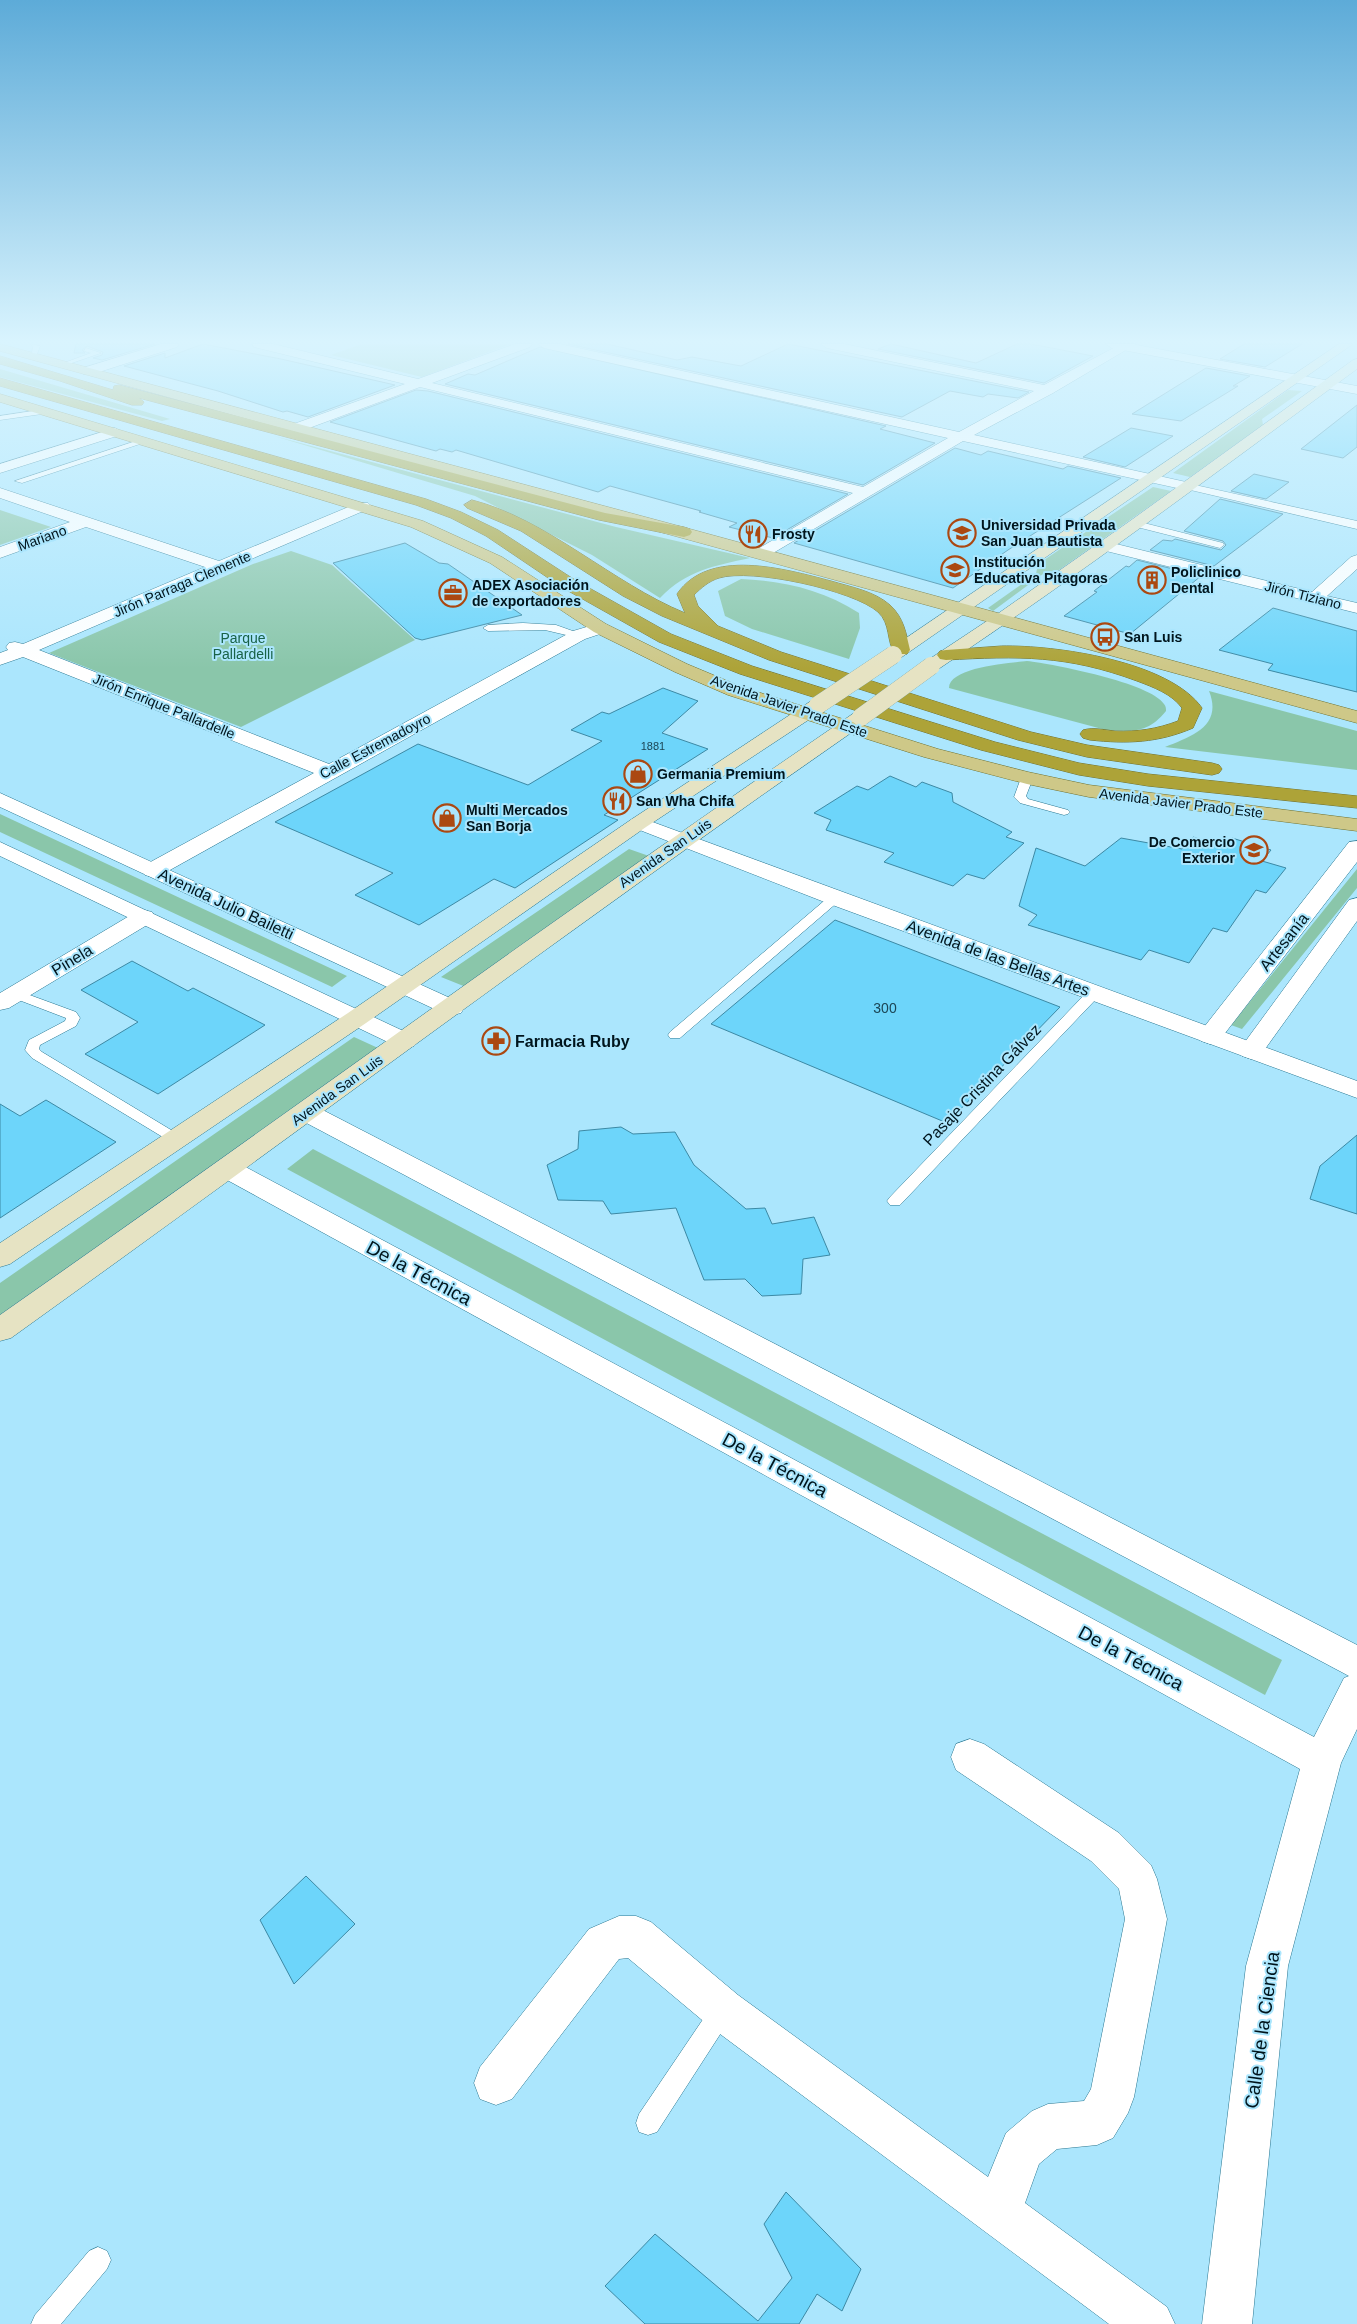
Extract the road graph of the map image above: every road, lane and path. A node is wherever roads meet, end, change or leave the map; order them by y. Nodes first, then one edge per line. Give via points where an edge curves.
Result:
1 (52, 452) edge
2 (110, 452) edge
3 (184, 452) edge
4 (215, 452) edge
5 (247, 452) edge
6 (305, 452) edge
7 (360, 452) edge
8 (387, 452) edge
9 (704, 452) edge
10 (933, 452) edge
11 (1038, 452) edge
12 (1188, 452) edge
13 (1232, 452) edge
14 (335, 461) dead end
15 (0, 469) edge
16 (1150, 478) junction
17 (19, 481) dead end
18 (1186, 486) junction
19 (0, 492) edge
20 (866, 492) junction
21 (458, 499) dead end
22 (363, 506) junction
23 (84, 522) junction
24 (1136, 524) junction
25 (1357, 525) edge
26 (684, 532) junction
27 (1220, 545) dead end
28 (1104, 546) junction
29 (0, 553) edge
30 (762, 553) junction
31 (530, 557) junction
32 (1357, 560) edge
33 (221, 567) junction
34 (1315, 598) junction
35 (963, 608) junction
36 (1357, 608) edge
37 (1002, 619) junction
38 (488, 628) dead end
39 (600, 628) junction
40 (714, 632) junction
41 (579, 635) junction
42 (0, 641) edge
43 (24, 651) junction
44 (897, 653) junction
45 (946, 655) junction
46 (0, 660) edge
47 (813, 709) junction
48 (1357, 717) edge
49 (854, 721) junction
50 (1000, 728) junction
51 (328, 771) junction
52 (1027, 778) junction
53 (1357, 784) edge
54 (0, 799) edge
55 (1357, 802) edge
56 (1064, 812) dead end
57 (639, 823) junction
58 (1357, 825) edge
59 (682, 840) junction
60 (1357, 847) edge
61 (0, 848) edge
62 (153, 870) junction
63 (835, 898) junction
64 (1357, 905) edge
65 (144, 917) junction
66 (403, 986) junction
67 (1094, 993) junction
68 (8, 999) edge
69 (452, 1008) junction
70 (358, 1018) junction
71 (675, 1035) dead end
72 (1210, 1036) junction
73 (405, 1041) junction
74 (1251, 1051) junction
75 (1357, 1090) edge
76 (306, 1112) junction
77 (176, 1139) junction
78 (228, 1169) junction
79 (895, 1201) dead end
80 (0, 1257) edge
81 (0, 1330) edge
82 (1357, 1663) edge
83 (1357, 1690) edge
84 (970, 1757) dead end
85 (1322, 1761) junction
86 (723, 2010) junction
87 (496, 2083) dead end
88 (648, 2123) dead end
89 (998, 2213) junction
90 (98, 2260) dead end
91 (44, 2324) edge
92 (1150, 2324) edge
93 (1227, 2324) edge

1 - 15 street
2 - 17 lane
3 - 22 main road, Avenida Javier Prado Este
4 - 31 highway via 446,521 497,540
5 - 31 highway, Avenida Javier Prado Este via 421,502 492,533
6 - 14 highway
7 - 26 highway via 604,517
8 - 26 main road
9 - 20 street
10 - 20 street
11 - 16 street
12 - 16 main road
13 - 18 main road, Avenida San Luis
16 - 18 street
16 - 35 main road
18 - 24 main road, Avenida San Luis
18 - 25 street
19 - 23 street
20 - 30 street
21 - 40 highway via 527,528 629,592
22 - 33 street, Jirón Parraga Clemente
22 - 39 main road, Avenida Javier Prado Este via 417,524 496,560
23 - 29 street, Mariano
23 - 33 street
24 - 27 lane
24 - 28 main road, Avenida San Luis
26 - 30 main road
28 - 34 street, Jirón Tiziano
28 - 37 main road, Avenida San Luis
30 - 35 main road
31 - 55 highway, Avenida Javier Prado Este via 577,589 665,638 746,670 988,746 1079,769 1148,780
32 - 34 street
33 - 43 street, Jirón Parraga Clemente
34 - 36 street, Jirón Tiziano
35 - 37 main road
35 - 44 main road
37 - 45 main road, Avenida San Luis
37 - 48 main road
38 - 41 lane via 560,627
39 - 41 street, Calle Estremadoyro
39 - 47 main road, Avenida Javier Prado Este via 735,691
40 - 44 highway via 690,608 685,594 692,585 724,573 763,571 869,598 896,623
40 - 50 highway via 775,656
41 - 51 street, Calle Estremadoyro
42 - 43 street, Jirón Enrique Pallardelle
43 - 46 street, Jirón Parraga Clemente
43 - 51 street, Jirón Enrique Pallardelle
44 - 47 main road, bridge
45 - 49 main road, Avenida San Luis, bridge
45 - 50 highway via 1024,653 1080,658 1149,679 1176,691 1192,708 1186,724 1162,734 1132,738
47 - 49 main road, Avenida Javier Prado Este
47 - 57 main road
49 - 52 main road, Avenida Javier Prado Este via 937,755
49 - 59 main road, Avenida San Luis
50 - 53 highway via 1127,758
51 - 62 street, Calle Estremadoyro
52 - 56 lane via 1020,798
52 - 58 main road, Avenida Javier Prado Este via 1136,798
54 - 62 street, Avenida Julio Bailetti
57 - 59 street, Avenida de las Bellas Artes
57 - 66 main road
59 - 63 street, Avenida de las Bellas Artes
59 - 69 main road, Avenida San Luis
60 - 72 street, Artesanía
61 - 65 street
62 - 66 street, Avenida Julio Bailetti
63 - 67 street, Avenida de las Bellas Artes
63 - 71 lane
64 - 74 street
65 - 68 street, Pinela
65 - 70 street
66 - 69 street, Avenida Julio Bailetti
66 - 70 main road
67 - 72 street, Avenida de las Bellas Artes
67 - 79 lane, Pasaje Cristina Gálvez
68 - 77 lane via 71,1015 71,1023 34,1043 32,1050
69 - 73 main road, Avenida San Luis
70 - 73 street
70 - 77 main road
72 - 74 street, Avenida de las Bellas Artes
73 - 76 main road, Avenida San Luis
74 - 75 street, Avenida de las Bellas Artes
76 - 78 main road, Avenida San Luis
76 - 82 street
77 - 80 main road
78 - 81 main road, Avenida San Luis
78 - 85 street, De la Técnica
83 - 85 street, Calle de la Ciencia
84 - 89 street via 1105,1847 1137,1879 1146,1920 1112,2097 1097,2122 1048,2127 1022,2149
85 - 93 street, Calle de la Ciencia via 1267,1966
86 - 87 street via 636,1937 619,1937 604,1944
86 - 88 lane
86 - 89 street
89 - 92 street
90 - 91 lane

